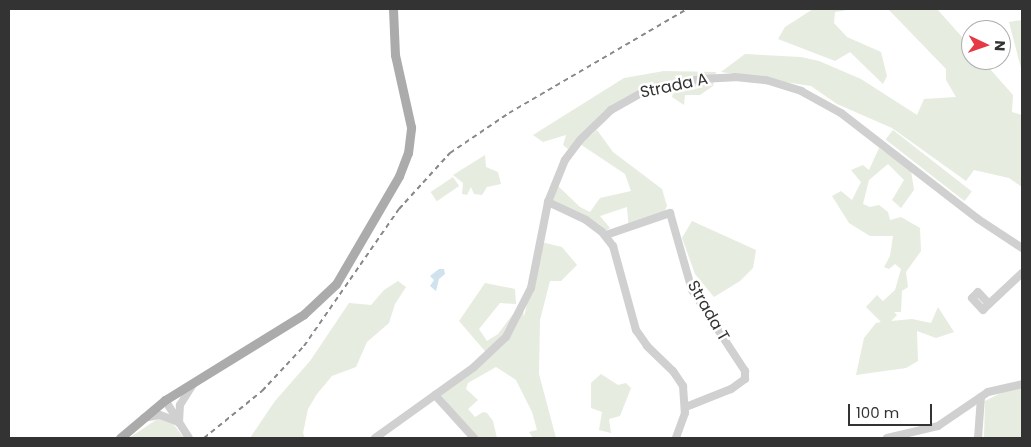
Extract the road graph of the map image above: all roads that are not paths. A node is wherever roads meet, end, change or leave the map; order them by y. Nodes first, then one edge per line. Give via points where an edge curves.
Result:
1 (393, 9) edge
2 (548, 202) junction
3 (606, 235) junction
4 (1022, 248) edge
5 (1022, 273) edge
6 (989, 304) dead end
7 (196, 382) junction
8 (1022, 384) edge
9 (435, 395) junction
10 (981, 397) junction
11 (165, 400) junction
12 (686, 407) junction
13 (140, 419) junction
14 (179, 423) junction
15 (120, 438) edge
16 (189, 438) edge
17 (375, 438) edge
18 (474, 438) edge
19 (676, 438) edge
20 (887, 438) edge
21 (978, 438) edge

1 - 7 main road via 395,55 411,127 400,176 327,294 284,328
2 - 3 street
2 - 4 street, Strada A via 556,178 575,146 624,100 650,88 682,81 749,78 792,88 832,107 978,219
2 - 9 street, Strada A via 533,283 516,322 490,354
3 - 12 street via 618,259 636,330 647,346 677,375
3 - 12 street, Strada T via 670,213 692,290 745,371 744,379 731,389
5 - 6 street
7 - 11 main road
7 - 14 street via 180,404
8 - 10 street via 999,387
9 - 17 street, Strada A
9 - 18 street
10 - 20 street via 945,423
10 - 21 street
11 - 13 main road
11 - 14 street
12 - 19 street
13 - 14 street via 165,415
13 - 15 main road
14 - 16 street

